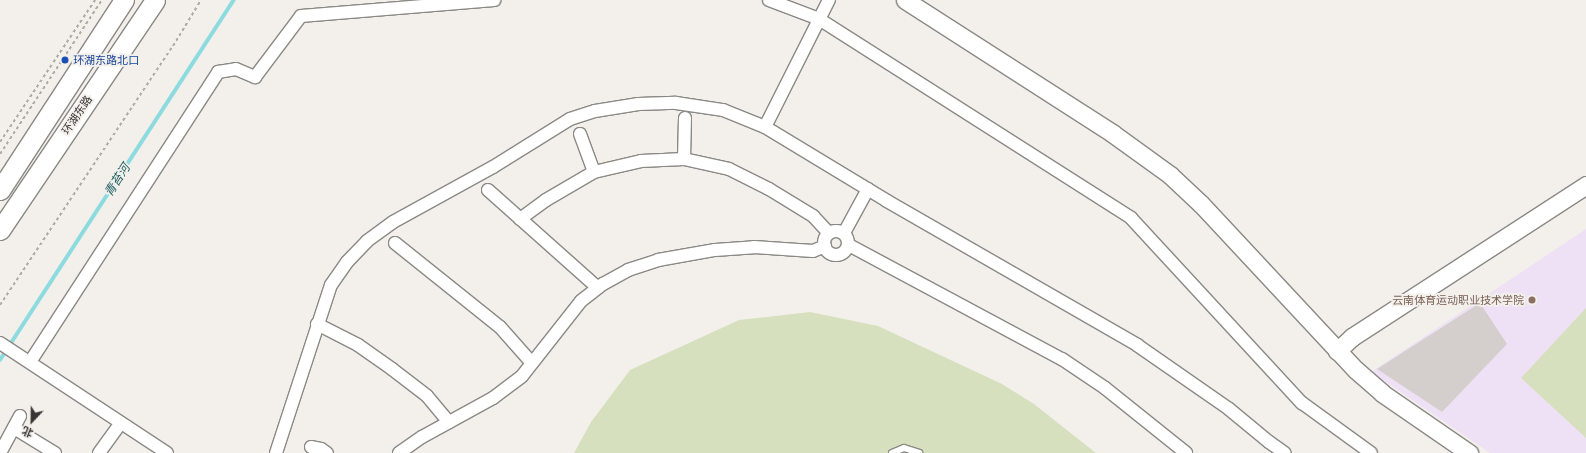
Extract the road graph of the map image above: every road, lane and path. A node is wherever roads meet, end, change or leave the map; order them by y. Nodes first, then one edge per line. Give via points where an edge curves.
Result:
1 (95, 0) edge
2 (102, 0) edge
3 (124, 0) edge
4 (155, 0) edge
5 (201, 0) edge
6 (494, 0) edge
7 (769, 0) edge
8 (829, 0) edge
9 (905, 0) edge
10 (819, 19) junction
11 (685, 118) dead end
12 (765, 127) junction
13 (580, 134) dead end
14 (0, 142) edge
15 (0, 154) edge
16 (684, 159) junction
17 (594, 172) junction
18 (1586, 185) edge
19 (868, 189) junction
20 (0, 190) edge
21 (488, 190) dead end
22 (520, 219) junction
23 (0, 230) edge
24 (829, 233) junction
25 (846, 239) junction
26 (395, 243) dead end
27 (824, 246) junction
28 (598, 288) junction
29 (0, 306) edge
30 (317, 324) junction
31 (0, 342) edge
32 (1337, 351) junction
33 (30, 362) junction
34 (532, 363) junction
35 (20, 416) dead end
36 (449, 422) junction
37 (121, 423) junction
38 (14, 428) junction
39 (311, 447) dead end
40 (0, 453) edge
41 (55, 453) edge
42 (99, 453) edge
43 (167, 453) edge
44 (276, 453) edge
45 (327, 453) edge
46 (399, 453) edge
47 (892, 453) edge
48 (919, 453) edge
49 (1186, 453) edge
50 (1285, 453) edge
51 (1372, 453) edge
52 (1469, 453) edge

1 - 14 path
2 - 15 path
3 - 20 main road, 环湖东路
4 - 23 main road, 环湖东路
5 - 29 path
6 - 33 street via 300,16 255,77 236,69 218,72
7 - 10 street
8 - 10 street
9 - 32 street via 1112,133 1170,175 1201,204
10 - 12 street
10 - 51 street via 1131,218 1302,403
11 - 16 street
12 - 19 street
12 - 30 street via 723,110 676,103 638,104 595,111 570,119 493,167 393,222 367,241 347,262 331,285
13 - 17 street
16 - 17 street via 640,161
16 - 24 street via 729,169 769,189 813,216
17 - 22 street via 546,200
18 - 32 street via 1352,337
19 - 25 street
19 - 50 street via 1137,345 1229,409
21 - 22 street
22 - 28 street
24 - 25 street via 837,231
24 - 27 street via 824,240
25 - 27 street via 843,253 839,255 829,253
25 - 49 street via 1062,359 1105,388
26 - 34 street via 500,327
27 - 28 street via 814,251 754,248 715,250 658,260 628,270
28 - 34 street via 581,301
30 - 36 street via 358,345 392,369 427,396
30 - 44 street
31 - 33 street
32 - 52 street via 1382,393
33 - 37 street
34 - 36 street via 522,376 493,398
35 - 38 street
36 - 46 street
37 - 42 street
37 - 43 street
38 - 40 street
38 - 41 street
39 - 45 street
47 - 48 lane via 904,448

